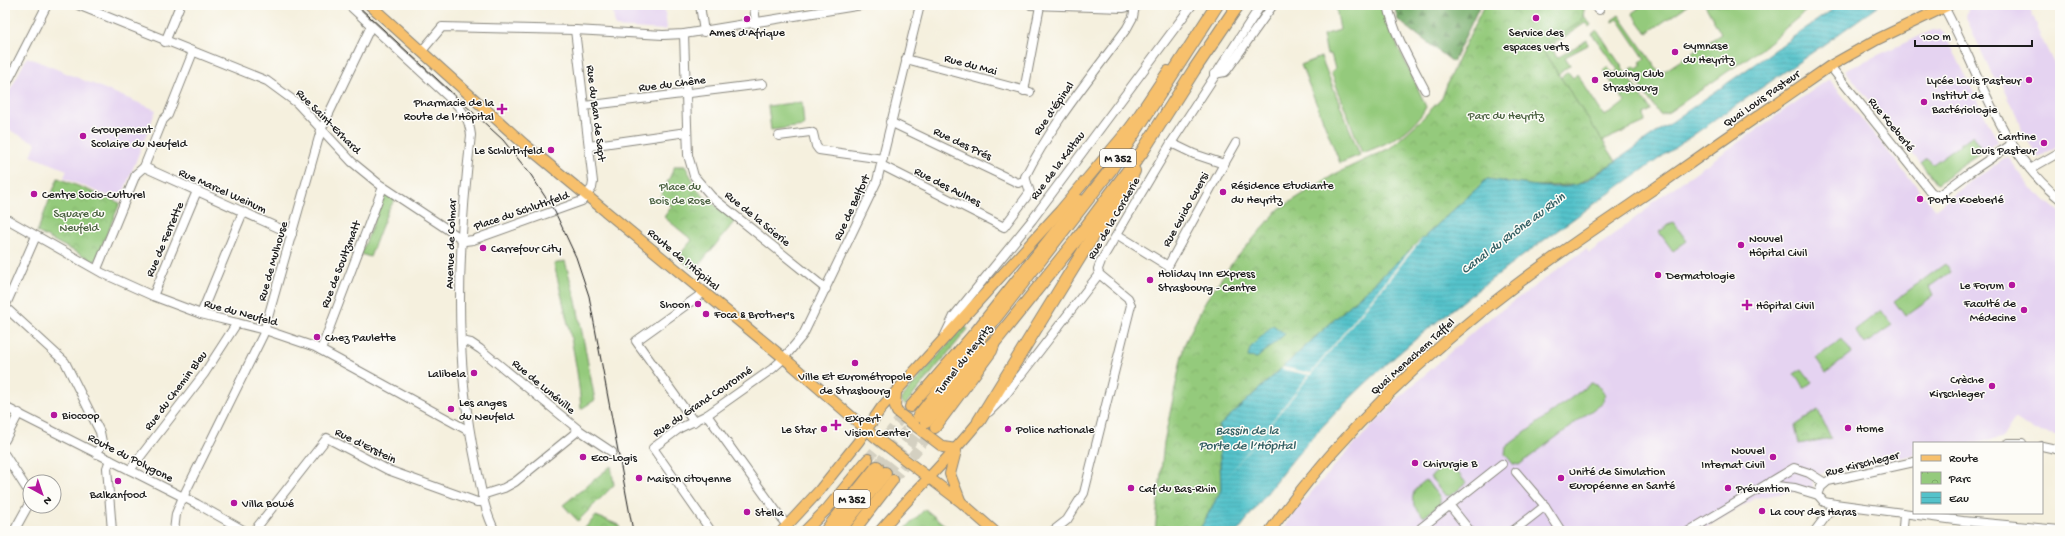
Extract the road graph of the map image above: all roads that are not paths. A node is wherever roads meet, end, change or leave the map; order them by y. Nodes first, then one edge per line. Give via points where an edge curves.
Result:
1 (47, 5) edge
2 (78, 5) edge
3 (180, 5) edge
4 (349, 5) edge
5 (370, 5) edge
6 (700, 5) edge
7 (754, 5) edge
8 (862, 5) edge
9 (920, 5) edge
10 (1031, 5) edge
11 (1192, 5) edge
12 (1213, 5) edge
13 (1218, 5) edge
14 (1238, 5) edge
15 (1261, 5) edge
16 (1273, 5) edge
17 (1388, 5) edge
18 (1040, 6) edge
19 (1136, 6) edge
20 (1945, 6) edge
21 (756, 24) junction
22 (371, 26) junction
23 (575, 30) junction
24 (704, 32) junction
25 (684, 34) junction
26 (165, 42) junction
27 (194, 52) junction
28 (420, 52) junction
29 (906, 59) junction
30 (1830, 66) junction
31 (1214, 74) junction
32 (763, 84) dead end
33 (5, 87) edge
34 (1425, 90) dead end
35 (686, 94) junction
36 (584, 106) junction
37 (890, 122) junction
38 (1133, 124) junction
39 (321, 130) junction
40 (687, 132) junction
41 (779, 136) dead end
42 (1171, 143) junction
43 (1236, 143) dead end
44 (2012, 144) junction
45 (589, 146) junction
46 (1142, 152) junction
47 (2060, 152) edge
48 (882, 162) junction
49 (1224, 164) junction
50 (144, 167) junction
51 (2030, 169) junction
52 (1026, 180) junction
53 (383, 187) junction
54 (197, 191) junction
55 (586, 196) junction
56 (2060, 199) edge
57 (243, 212) junction
58 (5, 218) edge
59 (1004, 227) joint
60 (1598, 227) joint
61 (292, 234) junction
62 (1118, 235) junction
63 (36, 236) junction
64 (461, 240) junction
65 (97, 269) junction
66 (1099, 274) junction
67 (826, 289) junction
68 (703, 293) junction
69 (153, 296) junction
70 (201, 314) junction
71 (237, 323) junction
72 (265, 330) junction
73 (942, 340) junction
74 (461, 341) junction
75 (321, 350) junction
76 (783, 359) junction
77 (896, 392) junction
78 (5, 407) edge
79 (19, 414) junction
80 (707, 415) junction
81 (923, 418) junction
82 (980, 421) junction
83 (694, 422) junction
84 (866, 429) junction
85 (579, 430) junction
86 (469, 431) junction
87 (5, 440) edge
88 (2043, 446) edge
89 (956, 449) junction
90 (2060, 450) edge
91 (612, 452) dead end
92 (5, 454) edge
93 (97, 454) junction
94 (110, 460) junction
95 (1913, 462) edge
96 (1502, 464) dead end
97 (130, 470) junction
98 (881, 470) junction
99 (1516, 472) dead end
100 (928, 478) junction
101 (22, 481) edge
102 (1770, 482) junction
103 (1825, 483) junction
104 (1818, 494) junction
105 (183, 497) junction
106 (483, 498) junction
107 (961, 502) junction
108 (1835, 504) junction
109 (1450, 506) junction
110 (1545, 506) junction
111 (23, 514) edge
112 (1904, 514) junction
113 (1970, 517) edge
114 (784, 528) edge
115 (1421, 528) dead end
116 (2060, 530) edge
117 (14, 531) edge
118 (112, 531) edge
119 (174, 531) edge
120 (245, 531) edge
121 (254, 531) edge
122 (495, 531) edge
123 (711, 531) edge
124 (805, 531) edge
125 (826, 531) edge
126 (839, 531) edge
127 (854, 531) edge
128 (880, 531) edge
129 (994, 531) edge
130 (1053, 531) edge
131 (1270, 531) edge
132 (1470, 531) edge
133 (1513, 531) edge
134 (1561, 531) edge
135 (1689, 531) edge
136 (1815, 531) edge
137 (1905, 531) edge

1 - 33 street
2 - 26 street, Rue Saint-Erhard
3 - 26 street
4 - 22 street, Avenue de Colmar
5 - 28 main road
6 - 24 street
7 - 21 street
8 - 21 street
9 - 29 street, Rue de Belfort
10 - 18 street
11 - 73 street, Rue de la Kaltau via 1036,214 954,316
12 - 38 main road
13 - 81 highway, Tunnel du Heyritz / M 352 via 1111,168
14 - 46 highway, M 352
15 - 31 street, Rue de la Corderie
16 - 31 street via 1227,70
17 - 34 street via 1392,21
18 - 19 street
18 - 29 street, Rue du Mai via 1027,92
19 - 52 street, Rue d'Épinal via 1127,28 1038,151
20 - 30 main road, Quai Louis Pasteur
20 - 44 street
21 - 24 street
22 - 39 street, Rue de Mulhouse
22 - 64 street, Avenue de Colmar via 467,117 471,135
23 - 25 street
23 - 28 street via 442,27
23 - 36 street, Rue du Ban de Sapt
24 - 25 street
25 - 35 street, Rue de la Scierie
26 - 27 street, Rue Saint-Erhard
27 - 39 street, Rue Saint-Erhard via 267,81 297,102
27 - 50 street
28 - 55 main road, Route de l'Hôpital
29 - 37 street, Rue de Belfort
30 - 44 street, Rue Koeberlé via 1932,192 1938,196
30 - 60 main road, Quai Louis Pasteur
31 - 42 street, Rue de la Corderie
32 - 35 street, Rue du Chêne
35 - 36 street, Rue du Chêne
35 - 40 street, Rue de la Scierie
36 - 45 street, Rue du Ban de Sapt
37 - 48 street, Rue de Belfort
37 - 52 street, Rue des Prés via 1018,183
38 - 73 main road via 1060,210
38 - 81 main road via 1098,176 975,332
39 - 53 street, Rue Saint-Erhard via 352,162
39 - 61 street, Rue de Mulhouse
40 - 45 street
40 - 67 street, Rue de la Scierie via 690,163 694,176 702,187
41 - 48 street, Rue des Aulnes via 810,132 813,133 819,150
42 - 49 street, Rue Guido Guersi
42 - 62 street, Rue de la Corderie
43 - 49 street
44 - 51 street
45 - 55 street, Rue du Ban de Sapt via 593,182
46 - 81 highway, Tunnel du Heyritz / M 352 via 997,339
46 - 82 highway via 1126,188 1091,239
47 - 51 street
48 - 59 street, Rue des Aulnes
48 - 67 street, Rue de Belfort via 876,185
49 - 62 street, Rue Guido Guersi via 1168,266
50 - 54 street, Rue Marcel Weinum
50 - 65 street via 136,174
51 - 56 street
52 - 59 street, Rue d'Épinal via 1030,189 1028,196
53 - 64 street, Rue Saint-Erhard
53 - 75 street, Rue de Soultzmatt
54 - 57 street, Rue Marcel Weinum
54 - 69 street, Rue de Ferrette
55 - 64 street, Place du Schluthfeld via 582,201 530,220 473,240
55 - 68 main road, Route de l'Hôpital
57 - 61 street, Rue Marcel Weinum
57 - 70 street
58 - 63 street, Rue du Neufeld
60 - 131 main road, Quai Menachem Taffel via 1499,298 1403,380 1341,442
61 - 72 street, Rue de Mulhouse
62 - 66 street, Rue de la Corderie via 1101,261
63 - 65 street, Rue du Neufeld
63 - 93 street via 5,307 69,368 100,432 102,442
64 - 74 street, Avenue de Colmar
65 - 69 street, Rue du Neufeld
66 - 82 street, Rue de la Corderie via 1004,397
66 - 130 street via 1128,298 1131,305 1084,493 1067,520
67 - 76 street, Rue de Belfort via 803,335
68 - 76 main road, Route de l'Hôpital
68 - 83 street via 636,341
69 - 70 street, Rue du Neufeld
70 - 71 street, Rue du Neufeld
71 - 72 street, Rue du Neufeld
71 - 97 street, Rue du Chemin Bleu via 204,374
72 - 75 street, Rue du Neufeld
72 - 105 street, Rue de Mulhouse
73 - 77 main road
74 - 85 street, Rue de Lunéville via 471,343 480,349
74 - 86 street, Avenue de Colmar
75 - 86 street, Rue du Neufeld
76 - 80 street, Rue du Grand Couronné
76 - 84 main road, Route de l'Hôpital
77 - 84 main road
77 - 89 main road via 897,412 942,447
78 - 79 street, Route du Polygone
79 - 87 street
79 - 93 street, Route du Polygone
80 - 83 street, Rue du Grand Couronné
80 - 114 street
82 - 89 main road, Rue de la Corderie
83 - 123 street, Rue du Grand Couronné via 680,428 653,448
84 - 100 main road, Route de l'Hôpital
84 - 114 main road via 819,491
85 - 91 street, Rue de Lunéville
85 - 106 street via 515,482
86 - 106 street, Avenue de Colmar
88 - 90 street
89 - 100 main road, Rue de la Corderie
89 - 107 main road via 950,474
92 - 101 street
93 - 94 street, Route du Polygone
94 - 97 street, Route du Polygone
94 - 118 street via 106,468
95 - 103 street, Rue Kirschleger
96 - 109 street
97 - 105 street, Route du Polygone
98 - 124 main road via 827,508
98 - 125 highway, M 352
98 - 126 highway, M 352
98 - 127 main road
99 - 110 street
100 - 107 main road
100 - 128 main road, Rue de la Corderie
102 - 103 street via 1794,468 1809,473
102 - 104 street via 1776,486
102 - 135 street
103 - 104 street, Rue Kirschleger
104 - 108 street, Rue Kirschleger via 1824,502
105 - 119 street, Rue de Mulhouse via 176,514
105 - 120 street, Route du Polygone
106 - 121 street, Rue d'Erstein via 477,502 388,470 327,438
106 - 122 street, Avenue de Colmar
107 - 129 main road
108 - 112 street
108 - 136 street
109 - 115 street
109 - 132 street
110 - 133 street
110 - 134 street
111 - 117 street
112 - 113 street
112 - 137 street
113 - 116 street

